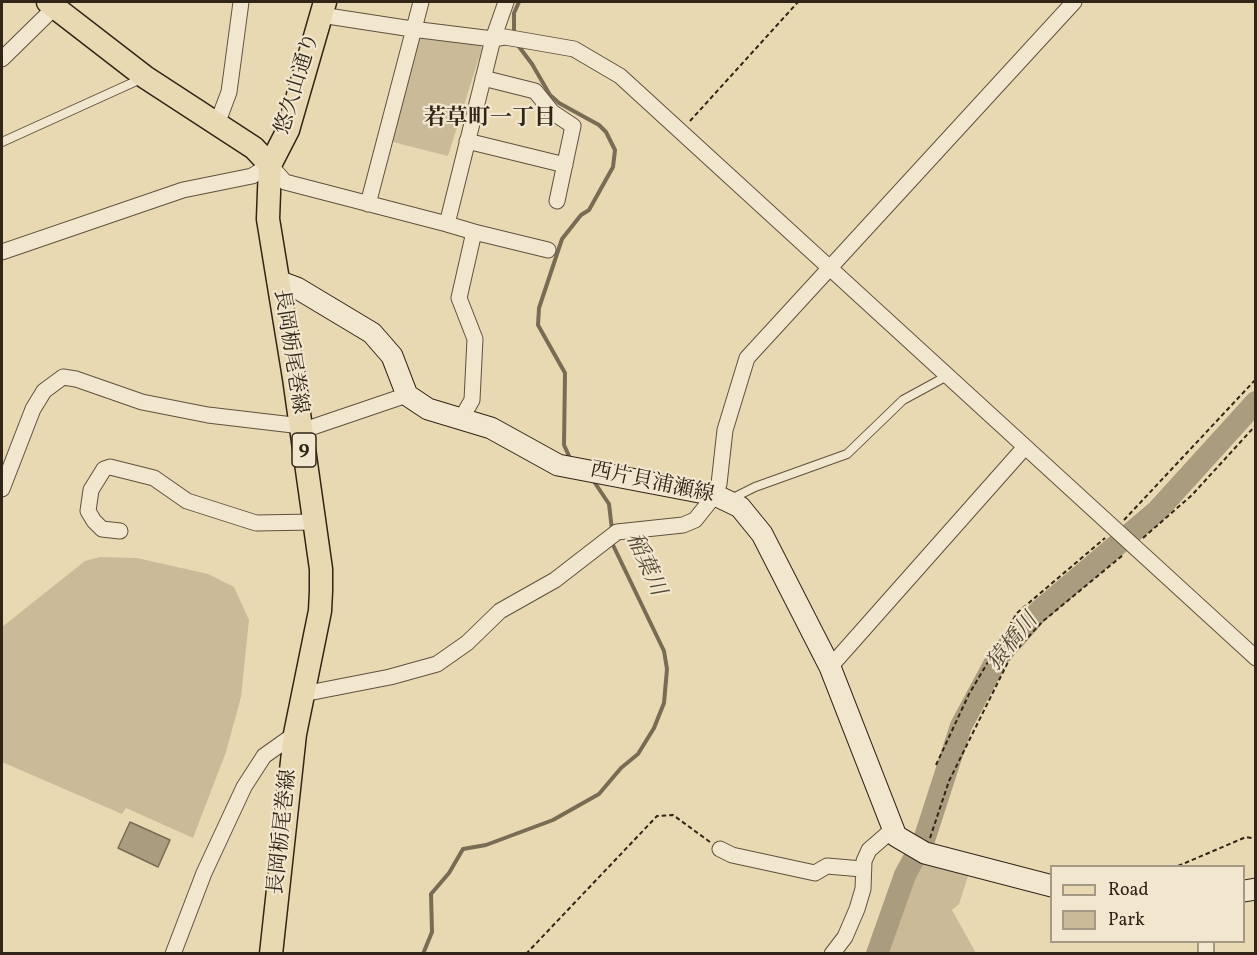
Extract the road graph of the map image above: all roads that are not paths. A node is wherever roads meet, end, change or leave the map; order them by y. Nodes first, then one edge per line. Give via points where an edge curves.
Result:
1 (241, 2) edge
2 (421, 2) edge
3 (506, 2) edge
4 (1074, 2) edge
5 (61, 6) edge
6 (323, 8) edge
7 (412, 29) junction
8 (499, 38) junction
9 (2, 59) edge
10 (145, 77) junction
11 (483, 78) junction
12 (217, 124) junction
13 (467, 141) junction
14 (2, 142) edge
15 (270, 165) junction
16 (565, 165) junction
17 (557, 201) dead end
18 (368, 204) junction
19 (447, 224) junction
20 (474, 232) junction
21 (548, 250) dead end
22 (2, 252) edge
23 (829, 269) junction
24 (278, 281) junction
25 (947, 376) junction
26 (407, 395) junction
27 (461, 419) junction
28 (301, 431) junction
29 (1025, 447) junction
30 (2, 489) edge
31 (722, 498) junction
32 (314, 522) junction
33 (120, 531) dead end
34 (1256, 658) edge
35 (830, 667) junction
36 (303, 694) junction
37 (295, 734) junction
38 (892, 830) junction
39 (720, 849) road end
40 (862, 869) junction
41 (1050, 885) edge
42 (173, 954) edge
43 (272, 954) edge
44 (832, 954) edge

1 - 12 street via 229,92
2 - 7 street
3 - 8 street
4 - 23 street
5 - 9 street
5 - 10 main road
6 - 7 street
6 - 15 main road, 悠久山通り / 9 via 288,130
7 - 8 street
7 - 18 street
8 - 11 street
8 - 23 street via 574,49 620,76
10 - 12 main road
10 - 14 lane
11 - 13 street
11 - 16 street via 535,91 552,112 573,126
12 - 15 main road via 254,148
13 - 16 street
13 - 19 street
15 - 18 street via 285,182
15 - 22 street via 252,176 183,190
15 - 24 main road, 長岡栃尾巻線 / 9 via 268,219
16 - 17 street
18 - 19 street
19 - 20 street
20 - 21 street
20 - 27 street via 459,298 475,339 472,400
23 - 25 street
23 - 31 street via 747,358 725,430
24 - 26 main road via 297,288 372,333 392,356
24 - 28 main road, 長岡栃尾巻線 / 9
25 - 29 street
25 - 31 lane via 903,400 847,454
26 - 27 main road, 西片貝浦瀬線 via 429,409
26 - 28 street
27 - 31 main road, 西片貝浦瀬線 via 491,428 558,465
28 - 30 street via 293,425 218,417 142,402 63,377 44,391 33,409
28 - 32 main road, 長岡栃尾巻線 / 9
29 - 34 street
29 - 35 street
31 - 35 main road, 西片貝浦瀬線 via 748,514 762,534
31 - 36 street via 689,523 632,528 606,538 555,580 500,611 467,643 437,664
32 - 33 street via 256,523 187,501 154,478 110,467 104,469 91,490 88,511 102,528
32 - 36 main road, 長岡栃尾巻線 / 9 via 321,591
35 - 38 main road, 西片貝浦瀬線
36 - 37 main road, 長岡栃尾巻線 / 9
37 - 42 street via 264,756 244,787 204,873
37 - 43 main road, 長岡栃尾巻線 / 9
38 - 40 street via 869,849
38 - 41 main road via 903,842 925,853
39 - 40 street via 815,873 827,866
40 - 44 street via 863,890 857,909 845,937

